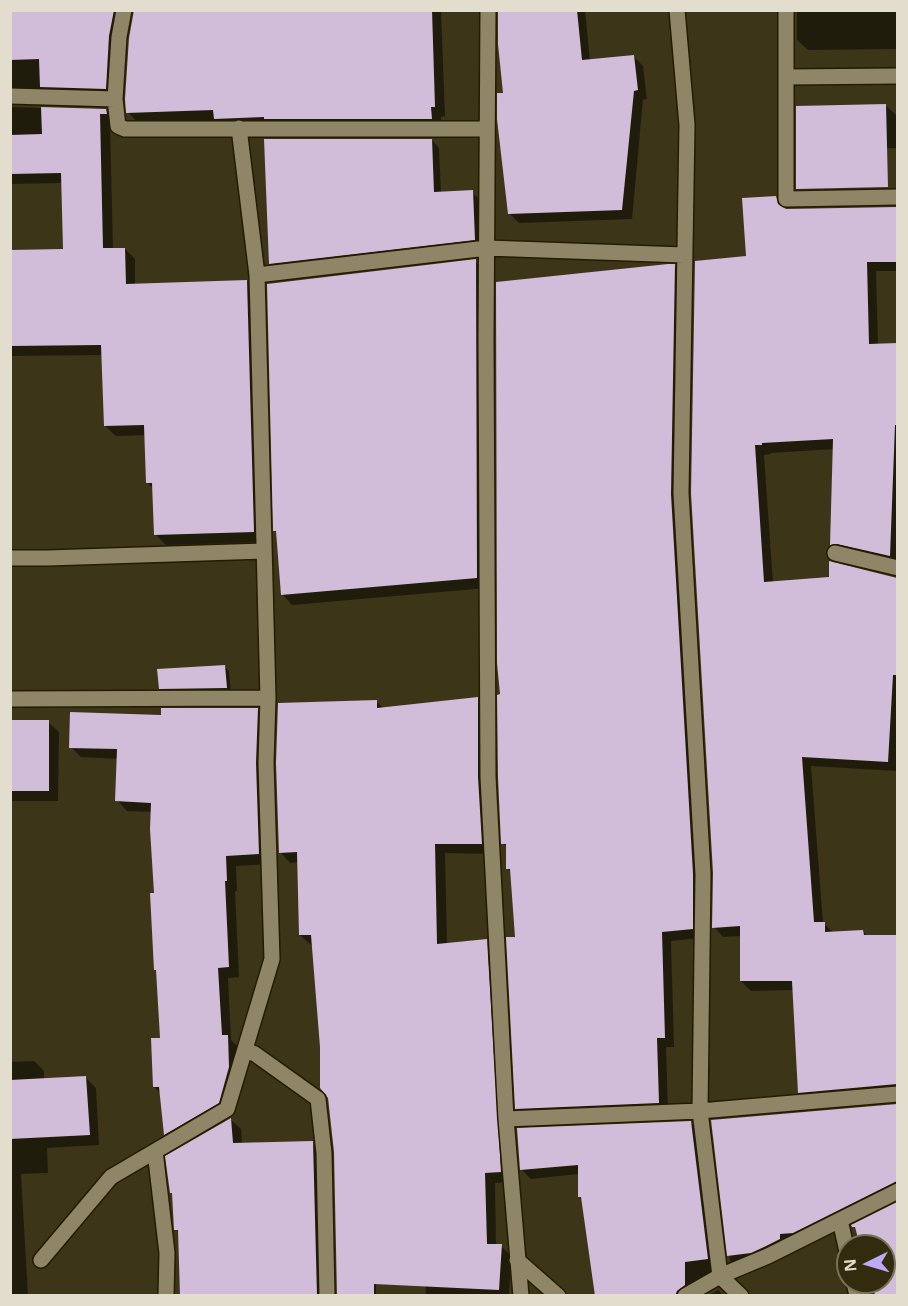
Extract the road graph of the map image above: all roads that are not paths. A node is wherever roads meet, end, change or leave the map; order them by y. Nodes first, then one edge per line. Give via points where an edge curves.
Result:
1 (124, 10) edge
2 (488, 10) edge
3 (677, 10) edge
4 (786, 10) edge
5 (897, 76) edge
6 (786, 77) junction
7 (10, 96) edge
8 (115, 99) junction
9 (239, 128) junction
10 (487, 129) junction
11 (897, 197) edge
12 (486, 248) junction
13 (684, 255) junction
14 (257, 275) junction
15 (264, 551) junction
16 (835, 553) dead end
17 (10, 558) edge
18 (897, 568) edge
19 (268, 698) junction
20 (10, 699) edge
21 (244, 1050) junction
22 (897, 1094) edge
23 (700, 1111) junction
24 (506, 1119) junction
25 (155, 1151) junction
26 (897, 1191) edge
27 (840, 1220) junction
28 (843, 1234) edge
29 (42, 1260) dead end
30 (517, 1260) junction
31 (720, 1276) junction
32 (166, 1296) edge
33 (327, 1296) edge
34 (521, 1296) edge
35 (558, 1296) edge
36 (686, 1296) edge
37 (741, 1296) edge

1 - 8 street
2 - 10 street
3 - 13 street via 687,125
4 - 6 street
5 - 6 street
6 - 11 street via 786,199
7 - 8 street
8 - 9 street via 116,121 125,129
9 - 10 street
9 - 14 street
10 - 12 street
12 - 13 street
12 - 14 street
12 - 24 street via 488,777
13 - 23 street via 681,493 703,874
14 - 15 street
15 - 17 street
15 - 19 street
16 - 18 street
19 - 20 street
19 - 21 street via 266,764 272,959
21 - 25 street via 227,1109
21 - 33 street via 318,1098 324,1153
22 - 23 street
23 - 24 street
23 - 31 street
24 - 30 street
25 - 29 street via 111,1177
25 - 32 street via 167,1253
26 - 27 street
27 - 28 street
27 - 31 street
30 - 34 street
30 - 35 street
31 - 36 street
31 - 37 street

